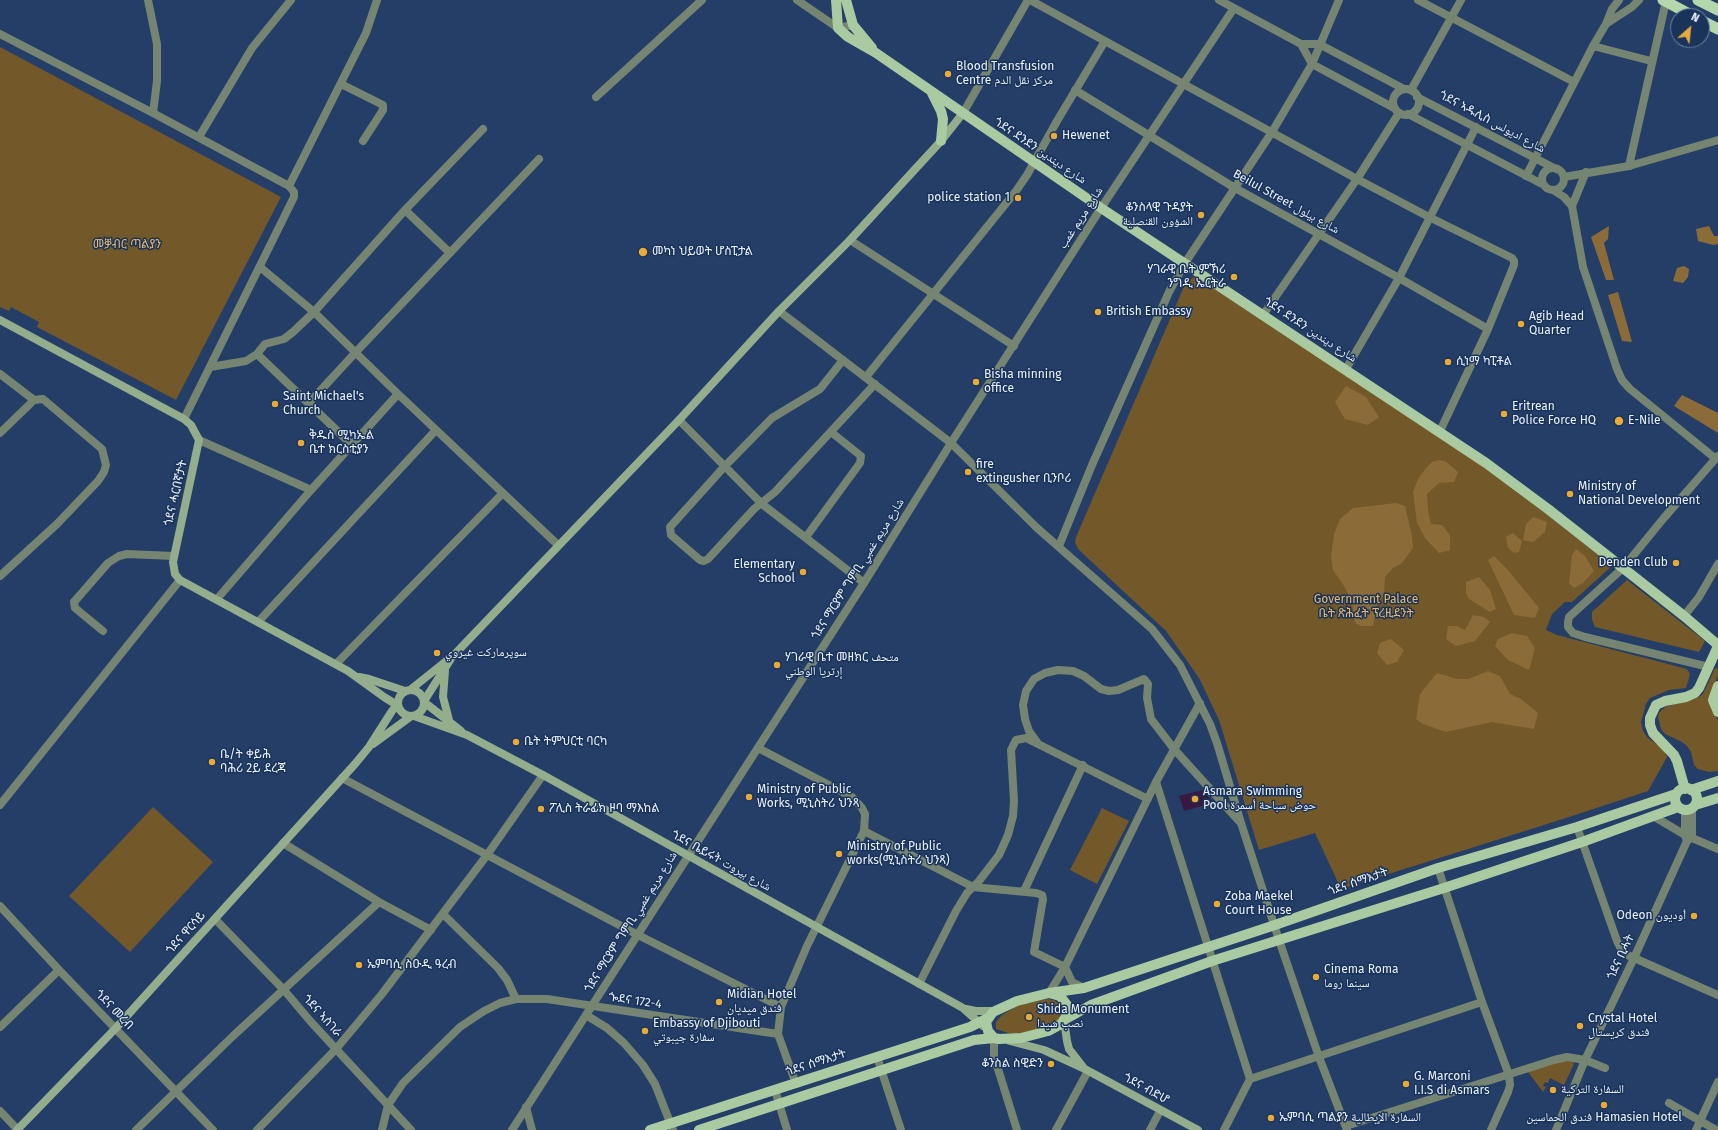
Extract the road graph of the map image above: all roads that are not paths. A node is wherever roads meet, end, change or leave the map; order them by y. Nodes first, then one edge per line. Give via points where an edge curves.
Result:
1 (148, 0) edge
2 (291, 0) edge
3 (377, 0) edge
4 (702, 0) edge
5 (796, 0) edge
6 (836, 0) edge
7 (1029, 0) edge
8 (1219, 0) edge
9 (1339, 0) edge
10 (1418, 0) edge
11 (1461, 0) edge
12 (1619, 0) edge
13 (1639, 0) edge
14 (1698, 0) edge
15 (1664, 1) edge
16 (846, 2) edge
17 (1234, 8) junction
18 (1678, 8) edge
19 (1718, 10) edge
20 (836, 15) junction
21 (849, 15) junction
22 (824, 18) junction
23 (1452, 18) junction
24 (1606, 24) junction
25 (853, 25) junction
26 (838, 28) junction
27 (0, 34) edge
28 (1105, 41) junction
29 (1301, 44) junction
30 (1319, 44) junction
31 (1593, 46) junction
32 (876, 53) junction
33 (1651, 61) junction
34 (1312, 64) junction
35 (1574, 82) junction
36 (341, 84) junction
37 (1185, 84) junction
38 (1075, 90) junction
39 (1408, 90) junction
40 (931, 92) junction
41 (596, 97) dead end
42 (1417, 97) junction
43 (1397, 110) junction
44 (153, 113) junction
45 (963, 113) junction
46 (1408, 114) junction
47 (1476, 127) junction
48 (483, 129) dead end
49 (1272, 132) junction
50 (1150, 135) junction
51 (199, 137) junction
52 (1718, 140) edge
53 (363, 141) dead end
54 (941, 141) junction
55 (1467, 146) junction
56 (1535, 158) junction
57 (539, 159) dead end
58 (1034, 163) junction
59 (1629, 166) junction
60 (1556, 169) junction
61 (1586, 172) junction
62 (1526, 176) junction
63 (1564, 177) junction
64 (1357, 179) junction
65 (1544, 185) junction
66 (289, 186) junction
67 (1235, 188) junction
68 (1553, 190) junction
69 (1572, 206) junction
70 (1101, 208) junction
71 (405, 210) junction
72 (1429, 217) junction
73 (1319, 234) junction
74 (850, 240) junction
75 (450, 253) junction
76 (1185, 263) junction
77 (260, 267) junction
78 (1399, 278) junction
79 (934, 293) junction
80 (779, 311) junction
81 (314, 312) junction
82 (1263, 315) junction
83 (0, 320) edge
84 (1488, 329) junction
85 (1014, 346) junction
86 (354, 353) junction
87 (257, 354) junction
88 (843, 360) junction
89 (210, 367) junction
90 (1346, 369) junction
91 (0, 374) edge
92 (866, 377) junction
93 (875, 384) junction
94 (398, 394) junction
95 (34, 400) junction
96 (309, 403) junction
97 (184, 419) junction
98 (679, 420) junction
99 (436, 430) junction
100 (1440, 431) junction
101 (831, 432) junction
102 (0, 433) edge
103 (199, 440) junction
104 (951, 443) junction
105 (352, 445) junction
106 (1717, 458) edge
107 (724, 467) junction
108 (311, 490) junction
109 (503, 494) junction
110 (762, 504) junction
111 (806, 537) junction
112 (558, 545) junction
113 (1059, 546) junction
114 (174, 556) junction
115 (1718, 564) edge
116 (1623, 568) junction
117 (0, 576) edge
118 (180, 580) junction
119 (864, 583) junction
120 (217, 599) junction
121 (1684, 616) junction
122 (258, 622) junction
123 (103, 631) dead end
124 (1718, 646) edge
125 (452, 657) junction
126 (336, 664) junction
127 (1709, 667) junction
128 (445, 670) junction
129 (359, 677) junction
130 (1718, 686) edge
131 (407, 691) junction
132 (424, 701) junction
133 (1200, 703) junction
134 (397, 705) junction
135 (1718, 712) edge
136 (412, 716) junction
137 (449, 720) junction
138 (467, 735) junction
139 (1038, 743) junction
140 (369, 747) junction
141 (758, 748) junction
142 (1174, 749) junction
143 (1083, 765) junction
144 (543, 775) junction
145 (342, 778) junction
146 (1718, 781) edge
147 (1156, 782) junction
148 (1688, 789) junction
149 (1676, 794) junction
150 (1718, 798) edge
151 (1148, 799) junction
152 (0, 805) edge
153 (1688, 807) junction
154 (1654, 816) junction
155 (1241, 823) junction
156 (1577, 827) junction
157 (864, 831) junction
158 (1688, 837) junction
159 (1582, 842) junction
160 (283, 843) junction
161 (1718, 849) edge
162 (487, 855) junction
163 (688, 856) junction
164 (1438, 868) junction
165 (973, 887) junction
166 (1444, 888) junction
167 (1024, 891) junction
168 (379, 902) junction
169 (0, 906) edge
170 (443, 914) junction
171 (215, 919) junction
172 (1274, 925) junction
173 (816, 928) junction
174 (431, 930) junction
175 (638, 935) junction
176 (1279, 940) junction
177 (1208, 947) junction
178 (1634, 958) junction
179 (1212, 961) junction
180 (1065, 967) junction
181 (59, 970) junction
182 (919, 984) junction
183 (1084, 988) junction
184 (284, 990) junction
185 (1049, 993) junction
186 (1718, 995) edge
187 (516, 999) junction
188 (1482, 1002) junction
189 (592, 1007) junction
190 (781, 1007) junction
191 (963, 1008) junction
192 (586, 1015) junction
193 (988, 1017) junction
194 (1064, 1020) junction
195 (0, 1027) edge
196 (116, 1029) junction
197 (778, 1034) junction
198 (995, 1036) junction
199 (336, 1049) junction
200 (877, 1057) junction
201 (1319, 1057) junction
202 (1585, 1060) junction
203 (1605, 1068) dead end
204 (1086, 1069) junction
205 (882, 1071) junction
206 (1509, 1075) junction
207 (1250, 1079) junction
208 (1718, 1082) edge
209 (796, 1084) junction
210 (774, 1090) junction
211 (176, 1092) junction
212 (1669, 1102) dead end
213 (779, 1104) junction
214 (388, 1105) junction
215 (526, 1107) junction
216 (0, 1111) edge
217 (1160, 1111) junction
218 (1366, 1119) junction
219 (1700, 1122) junction
220 (672, 1126) edge
221 (1346, 1128) edge
222 (17, 1130) edge
223 (136, 1130) edge
224 (213, 1130) edge
225 (257, 1130) edge
226 (382, 1130) edge
227 (411, 1130) edge
228 (512, 1130) edge
229 (532, 1130) edge
230 (650, 1130) edge
231 (699, 1130) edge
232 (787, 1130) edge
233 (901, 1130) edge
234 (1017, 1130) edge
235 (1056, 1130) edge
236 (1150, 1130) edge
237 (1198, 1130) edge
238 (1224, 1130) edge
239 (1361, 1130) edge
240 (1491, 1130) edge
241 (1556, 1130) edge
242 (1696, 1130) edge
243 (1716, 1130) edge

1 - 44 street via 156,44 157,81
2 - 51 street via 252,48
3 - 36 street via 366,33
4 - 41 street
5 - 22 street
6 - 20 main road
7 - 28 street
7 - 45 street
8 - 17 street
9 - 30 street
10 - 23 street
11 - 23 street
12 - 24 street
13 - 24 street
14 - 19 highway
15 - 18 highway
15 - 33 street
16 - 21 main road, ጎደና ደንደን شارع ديندين
17 - 29 street
17 - 37 street, شارع مريم غمب
20 - 21 street
20 - 22 street
20 - 26 main road
21 - 25 main road, ጎደና ደንደን شارع ديندين
22 - 26 street
23 - 35 street
23 - 39 street
24 - 31 street
25 - 26 street
25 - 32 main road, ጎደና ደንደን شارع ديندين
26 - 32 main road, ጎደና ደንደን شارع ديندين via 848,37
27 - 44 street
28 - 37 street
28 - 38 street
29 - 30 street
29 - 34 street
30 - 34 street
30 - 39 street
31 - 33 street
31 - 35 street
32 - 40 main road, ጎደና ደንደን شارع ديندين
33 - 59 street
34 - 43 street
34 - 49 street
35 - 56 street
36 - 53 street via 383,105 383,110
36 - 66 street
37 - 49 street
37 - 50 street, شارع مريم غمب
38 - 50 street, Beilul Street شارع بيلول
38 - 58 street
39 - 42 street
39 - 43 street via 1397,92 1394,96
40 - 45 main road, ጎደና ደንደን شارع ديندين
40 - 54 main road via 943,119
42 - 46 street via 1417,108
42 - 47 street, ጎደና ኣዱሊስ شارع اديولس
43 - 46 street
43 - 64 street
44 - 51 street
45 - 54 main road
45 - 58 main road, ጎደና ደንደን شارع ديندين
46 - 55 street
47 - 55 street
47 - 56 street, ጎደና ኣዱሊስ شارع اديولس
48 - 71 street
49 - 64 street
49 - 67 street
50 - 67 street, Beilul Street شارع بيلول
50 - 70 street, شارع مريم غمب
51 - 66 street
52 - 59 street
54 - 74 main road
55 - 62 street
55 - 72 street
56 - 60 street, ጎደና ኣዱሊስ شارع اديولس
56 - 62 street
57 - 75 street
58 - 70 main road, ጎደና ደንደን شارع ديندين
58 - 79 street via 1016,190
59 - 61 street
60 - 63 street
60 - 65 street via 1544,174
61 - 63 street
61 - 69 street
62 - 65 street
63 - 68 street via 1562,186
64 - 72 street
64 - 73 street
65 - 68 street
66 - 77 street via 294,192 294,197
67 - 73 street, Beilul Street شارع بيلول
67 - 76 street
68 - 69 street
69 - 106 street via 1583,267 1622,380
70 - 76 main road, ጎደና ደንደን شارع ديندين
70 - 85 street, شارع مريم غمب
71 - 75 street
71 - 81 street
72 - 78 street
72 - 84 street via 1514,261
73 - 78 street, Beilul Street شارع بيلول
73 - 82 street
74 - 79 street
74 - 80 main road
75 - 86 street
76 - 82 main road, ጎደና ደንደን شارع ديندين
76 - 113 street via 1169,292 1098,451
77 - 81 street
77 - 89 street
78 - 84 street, Beilul Street شارع بيلول
78 - 90 street
79 - 85 street
79 - 92 street
80 - 88 street
80 - 98 main road
81 - 86 street
81 - 87 street via 284,339 265,344
82 - 90 main road, ጎደና ደንደን شارع ديندين
83 - 97 main road
84 - 100 street
85 - 104 street, شارع مريم غمب
86 - 94 street
86 - 96 street
87 - 89 street via 246,360
87 - 96 street
88 - 92 street
88 - 107 street via 820,389 772,418
89 - 97 street
90 - 100 main road, ጎደና ደንደን شارع ديندين
91 - 95 street
92 - 93 street
93 - 101 street
93 - 104 street
94 - 99 street
94 - 105 street
95 - 102 street
95 - 117 street via 43,399 102,449 106,465 93,486 57,524
96 - 105 street
97 - 103 main road via 191,425
98 - 107 street
98 - 112 main road
99 - 109 street
99 - 122 street
100 - 116 main road, ጎደና ደንደን شارع ديندين via 1486,462
101 - 110 street
101 - 111 street via 861,456 860,463
103 - 108 street
103 - 114 main road, ጎደና ሓርበኛታት
104 - 113 street via 1013,505
104 - 119 street, ጎደና ማርያም ግምቢ شارع مريم غمبي
105 - 108 street
106 - 116 street
107 - 110 street
107 - 110 street via 670,527 670,535 704,561
108 - 120 street
109 - 112 street
109 - 126 street
110 - 111 street
111 - 119 street
112 - 125 main road
113 - 133 street via 1152,630 1180,665
114 - 118 main road, ጎደና ሓርበኛታት via 175,574
114 - 123 street via 126,554 108,563 74,602 75,608
115 - 121 street via 1699,597
116 - 121 main road, ጎደና ደንደን شارع ديندين
116 - 127 street via 1569,617 1568,627 1573,633
118 - 120 main road
118 - 152 street
119 - 141 street, ጎደና ማርያም ግምቢ شارع مريم غمبي
120 - 122 main road
121 - 124 main road, ጎደና ደንደን شارع ديندين
122 - 126 main road
124 - 127 main road
125 - 128 main road
125 - 131 main road
126 - 129 main road
127 - 148 main road via 1695,693 1656,705 1650,718 1653,733 1674,755
128 - 132 main road
128 - 137 main road via 444,697
129 - 131 main road
129 - 134 main road
130 - 135 main road via 1713,700
131 - 132 main road via 420,694
131 - 134 main road via 401,694
132 - 136 main road via 422,709
132 - 137 main road
133 - 142 street
133 - 155 street via 1217,743
134 - 136 main road via 402,713
134 - 140 main road, ጎደና ዋርሳይ
136 - 138 main road
136 - 140 main road, ጎደና ዋርሳይ
137 - 138 main road
138 - 144 main road, ጎደና ቤይሩት شارع بيروت
139 - 142 street via 1029,731 1025,719 1023,705 1026,691 1034,679 1058,670 1073,671 1101,689 1109,691 1146,680 1147,706 1151,719
139 - 143 street
139 - 165 street via 1021,738 1012,744 1014,801 1008,835 999,855
140 - 145 main road, ጎደና ዋርሳይ
141 - 157 street via 852,797 865,814
141 - 163 street, ጎደና ማርያም ግምቢ شارع مريم غمبي
142 - 147 street
142 - 155 street
143 - 151 street
143 - 167 street
144 - 162 street
144 - 163 main road, ጎደና ቤይሩት شارع بيروت
145 - 160 main road, ጎደና ዋርሳይ
145 - 162 street
146 - 148 main road, ጎደና ሰማእታት
147 - 151 street
147 - 177 street
148 - 149 main road, ጎደና ሰማእታት via 1680,790
148 - 153 main road via 1696,795
149 - 153 main road via 1675,801
149 - 156 main road, ጎደና ሰማእታት
150 - 153 main road
151 - 180 street
153 - 154 main road
153 - 158 street, ጎደና ቢሓት
154 - 158 street
154 - 159 main road
155 - 172 street
156 - 159 street
156 - 164 main road, ጎደና ሰማእታት
157 - 165 street
157 - 173 street
158 - 161 street
158 - 178 street, ጎደና ቢሓት
159 - 166 main road
159 - 178 street via 1620,947 1623,953
160 - 168 street
160 - 171 main road, ጎደና ዋርሳይ
162 - 170 street
162 - 175 street
163 - 173 main road, ጎደና ቤይሩት شارع بيروت
163 - 175 street, ጎደና ማርያም ግምቢ شارع مريم غمبي
164 - 166 street
164 - 172 main road, ጎደና ሰማእታት
165 - 167 street
165 - 182 street via 956,910
166 - 176 main road
166 - 188 street
167 - 180 street via 1042,895 1044,899 1034,952
168 - 174 street
168 - 184 street
169 - 181 street, ጎደና መረብ
170 - 174 street
170 - 187 street via 498,968
171 - 184 street, ጎደና ኣስገራ
171 - 196 main road, ጎደና ዋርሳይ
172 - 176 street
172 - 177 main road, ጎደና ሰማእታት
173 - 182 main road, ጎደና ቤይሩት شارع بيروت
173 - 190 street
174 - 199 street
175 - 189 street, ጎደና ማርያም ግምቢ شارع مريم غمبي
175 - 190 street
176 - 179 main road
176 - 201 street
177 - 179 street
177 - 183 main road, ጎደና ሰማእታት
178 - 186 street
178 - 202 street, ጎደና ቢሓት
179 - 194 main road via 1091,1005
179 - 207 street
180 - 183 street via 1072,982
180 - 185 street
181 - 195 street
181 - 196 street, ጎደና መረብ
182 - 191 main road, ጎደና ቤይሩት شارع بيروت
183 - 185 main road, ጎደና ሰማእታት
184 - 199 street, ጎደና ኣስገራ
184 - 211 street
185 - 193 main road, ጎደና ሰማእታት via 1017,1001
185 - 194 main road via 1060,996 1066,1002 1068,1013
187 - 189 street, ጐደና 172-4 via 547,999
187 - 214 street, ጐደና 172-4 via 495,1006 460,1027 402,1083
188 - 201 street
188 - 206 street
189 - 192 street, ጎደና ማርያም ግምቢ شارع مريم غمبي
189 - 197 street, ጐደና 172-4
190 - 197 street
191 - 193 main road
191 - 193 main road
192 - 215 street, ጎደና ማርያም ግምቢ شارع مريم غمبي
192 - 220 street via 607,1028 643,1065 655,1084
193 - 198 main road via 986,1022
193 - 200 main road, ጎደና ሰማእታት via 970,1027
194 - 198 main road via 1048,1031 1034,1036
194 - 204 main road via 1069,1049
196 - 211 street, ጎደና መረብ
196 - 222 main road, ጎደና ዋርሳይ
197 - 209 street
198 - 204 main road, ጎደና ብድሆ via 1044,1050
198 - 205 main road via 974,1040
198 - 234 street via 994,1056
199 - 214 street, ጎደና ኣስገራ
199 - 225 street
200 - 205 street
200 - 209 main road, ጎደና ሰማእታት
201 - 207 street
201 - 221 street
202 - 203 street
202 - 206 street via 1567,1057
202 - 241 street, ጎደና ቢሓት
204 - 217 main road, ጎደና ብድሆ
204 - 235 street
205 - 213 main road
205 - 233 street
206 - 218 street
206 - 240 street via 1508,1092
207 - 238 street
208 - 219 street
209 - 210 main road, ጎደና ሰማእታት
210 - 213 street
210 - 220 main road, ጎደና ሰማእታት
211 - 223 street
211 - 224 street, ጎደና መረብ
212 - 219 street
213 - 231 main road
213 - 232 street
214 - 226 street, ጐደና 172-4
214 - 227 street, ጎደና ኣስገራ
215 - 228 street, ጎደና ማርያም ግምቢ شارع مريم غمبي
215 - 229 street
216 - 222 street
217 - 236 street
217 - 237 main road, ጎደና ብድሆ
218 - 221 street
218 - 239 street
219 - 242 street
219 - 243 street
220 - 230 main road, ጎደና ሰማእታት

